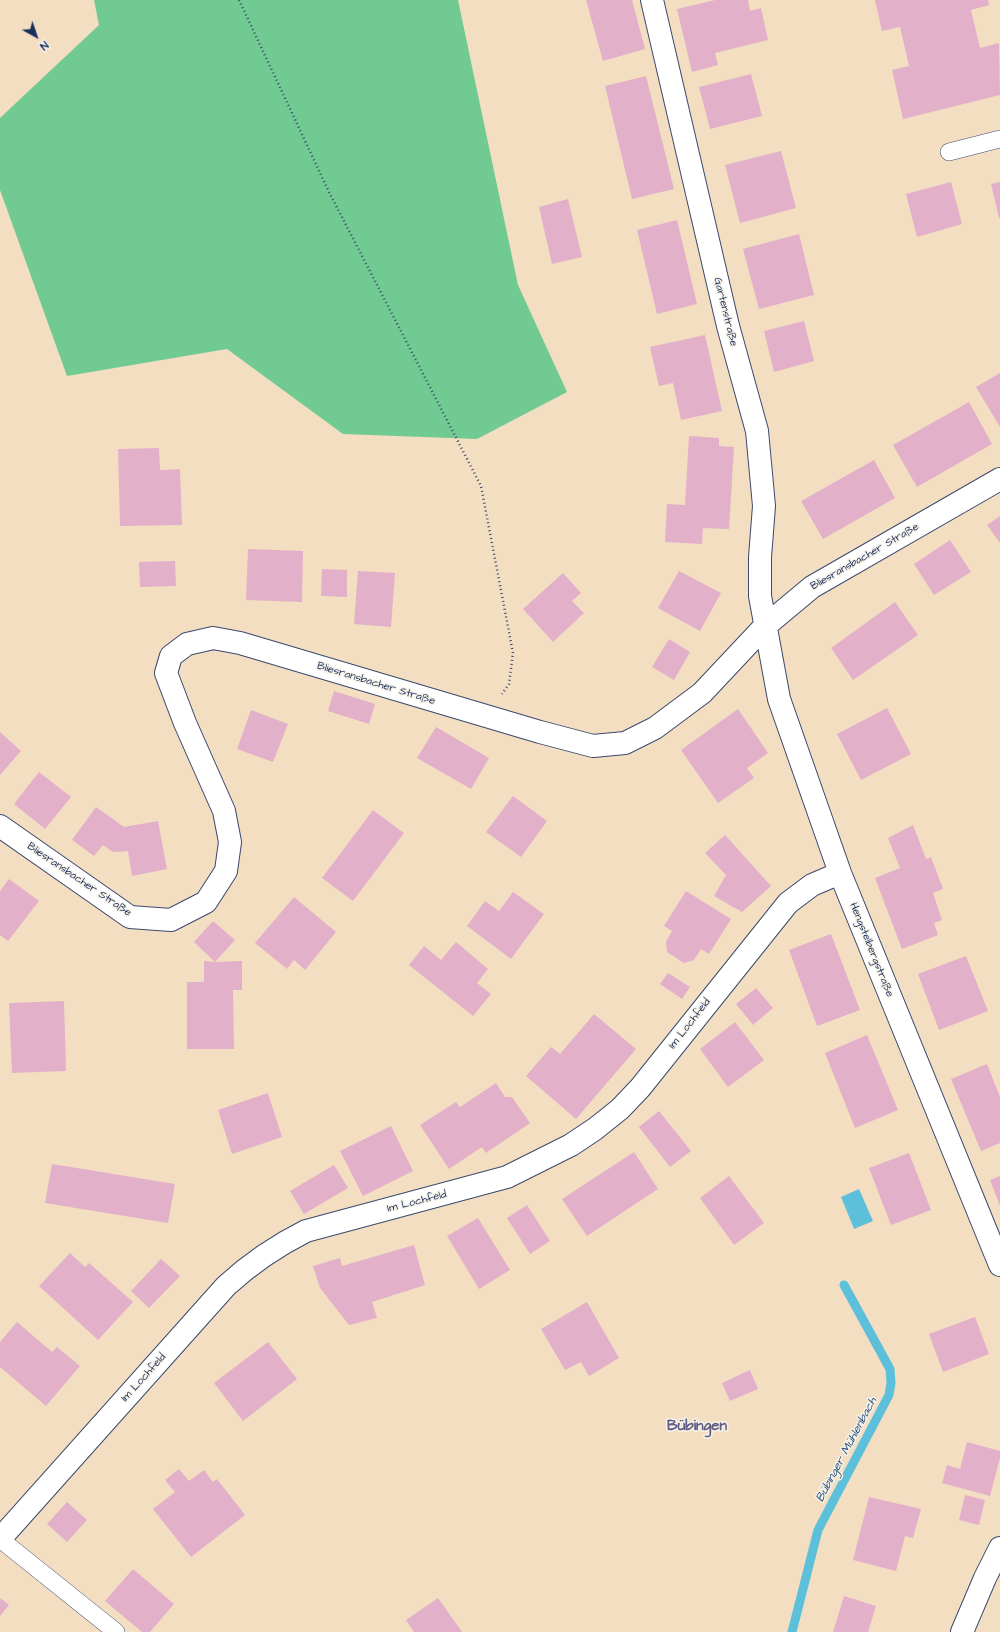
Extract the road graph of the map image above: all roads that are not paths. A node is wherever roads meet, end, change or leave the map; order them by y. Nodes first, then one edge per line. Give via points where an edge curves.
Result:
1 (652, 0) edge
2 (1000, 139) edge
3 (949, 152) dead end
4 (1000, 479) edge
5 (764, 627) junction
6 (0, 826) edge
7 (840, 873) junction
8 (1000, 1265) edge
9 (0, 1539) edge
10 (1000, 1548) edge
11 (116, 1632) edge
12 (962, 1632) edge

1 - 5 street, Gartenstraße via 728,326 757,431 764,506 760,596
2 - 3 lane
4 - 5 street, Bliesransbacher Straße via 812,587
5 - 6 street, Bliesransbacher Straße via 702,693 655,728 625,743 593,746 486,717 240,643 213,638 187,644 171,656 166,673 224,811 230,842 226,871 206,902 171,920 130,917
5 - 7 street, Hengstelbergstraße via 779,699
7 - 8 street, Hengstelbergstraße
7 - 9 street, Im Lochfeld via 812,885 788,903 640,1088 620,1110 577,1141 507,1177 306,1231 278,1245 248,1265 226,1286
9 - 11 lane
10 - 12 street

